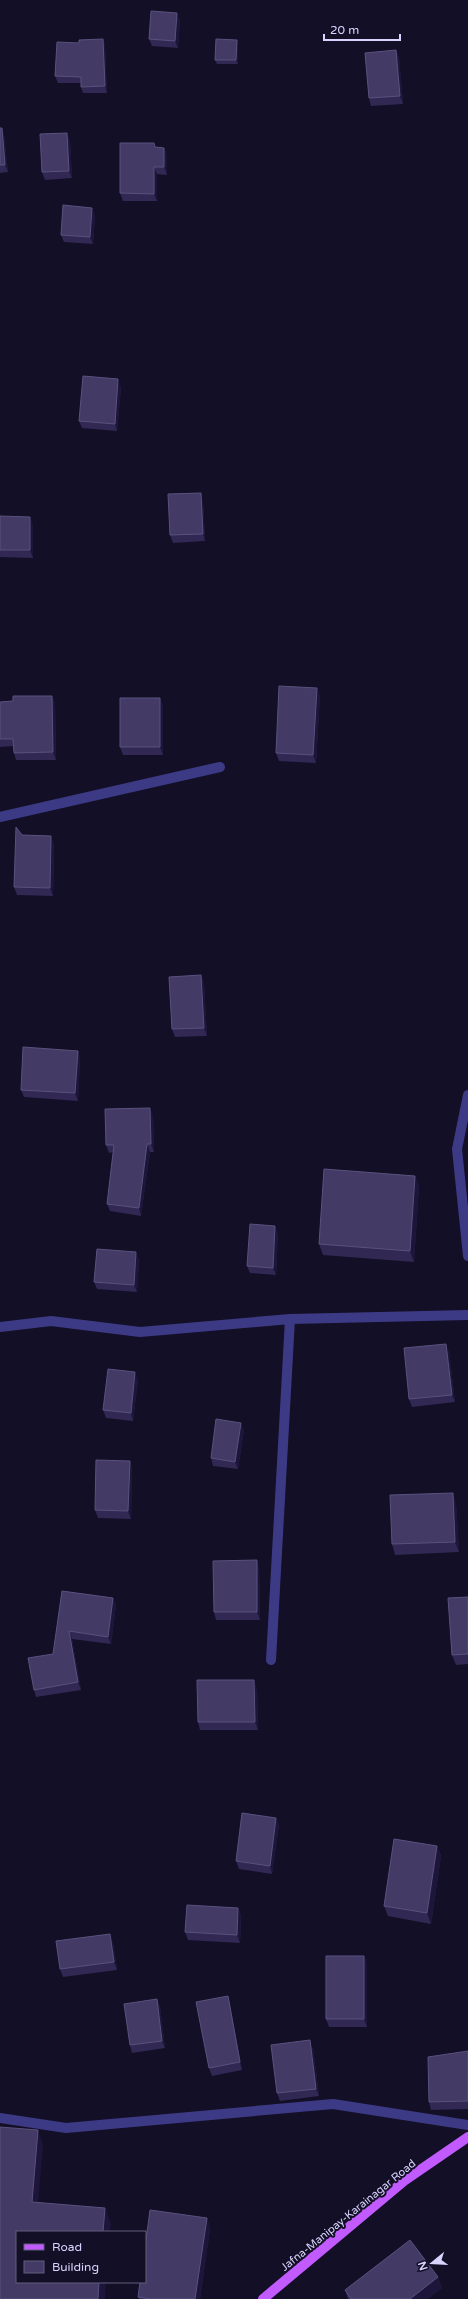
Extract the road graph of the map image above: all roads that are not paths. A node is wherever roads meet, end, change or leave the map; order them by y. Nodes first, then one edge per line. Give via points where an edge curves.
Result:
1 (220, 767) dead end
2 (0, 818) edge
3 (468, 1095) edge
4 (468, 1256) edge
5 (468, 1315) edge
6 (290, 1319) junction
7 (0, 1327) edge
8 (271, 1660) dead end
9 (0, 2118) edge
10 (468, 2125) edge
11 (468, 2137) edge
12 (263, 2299) edge

1 - 2 street
3 - 4 street via 457,1149
5 - 6 street
6 - 7 street via 140,1332 51,1321
6 - 8 street
9 - 10 street via 66,2128 333,2104
11 - 12 main road, Jafna-Manipay-Karainagar Road via 404,2181

